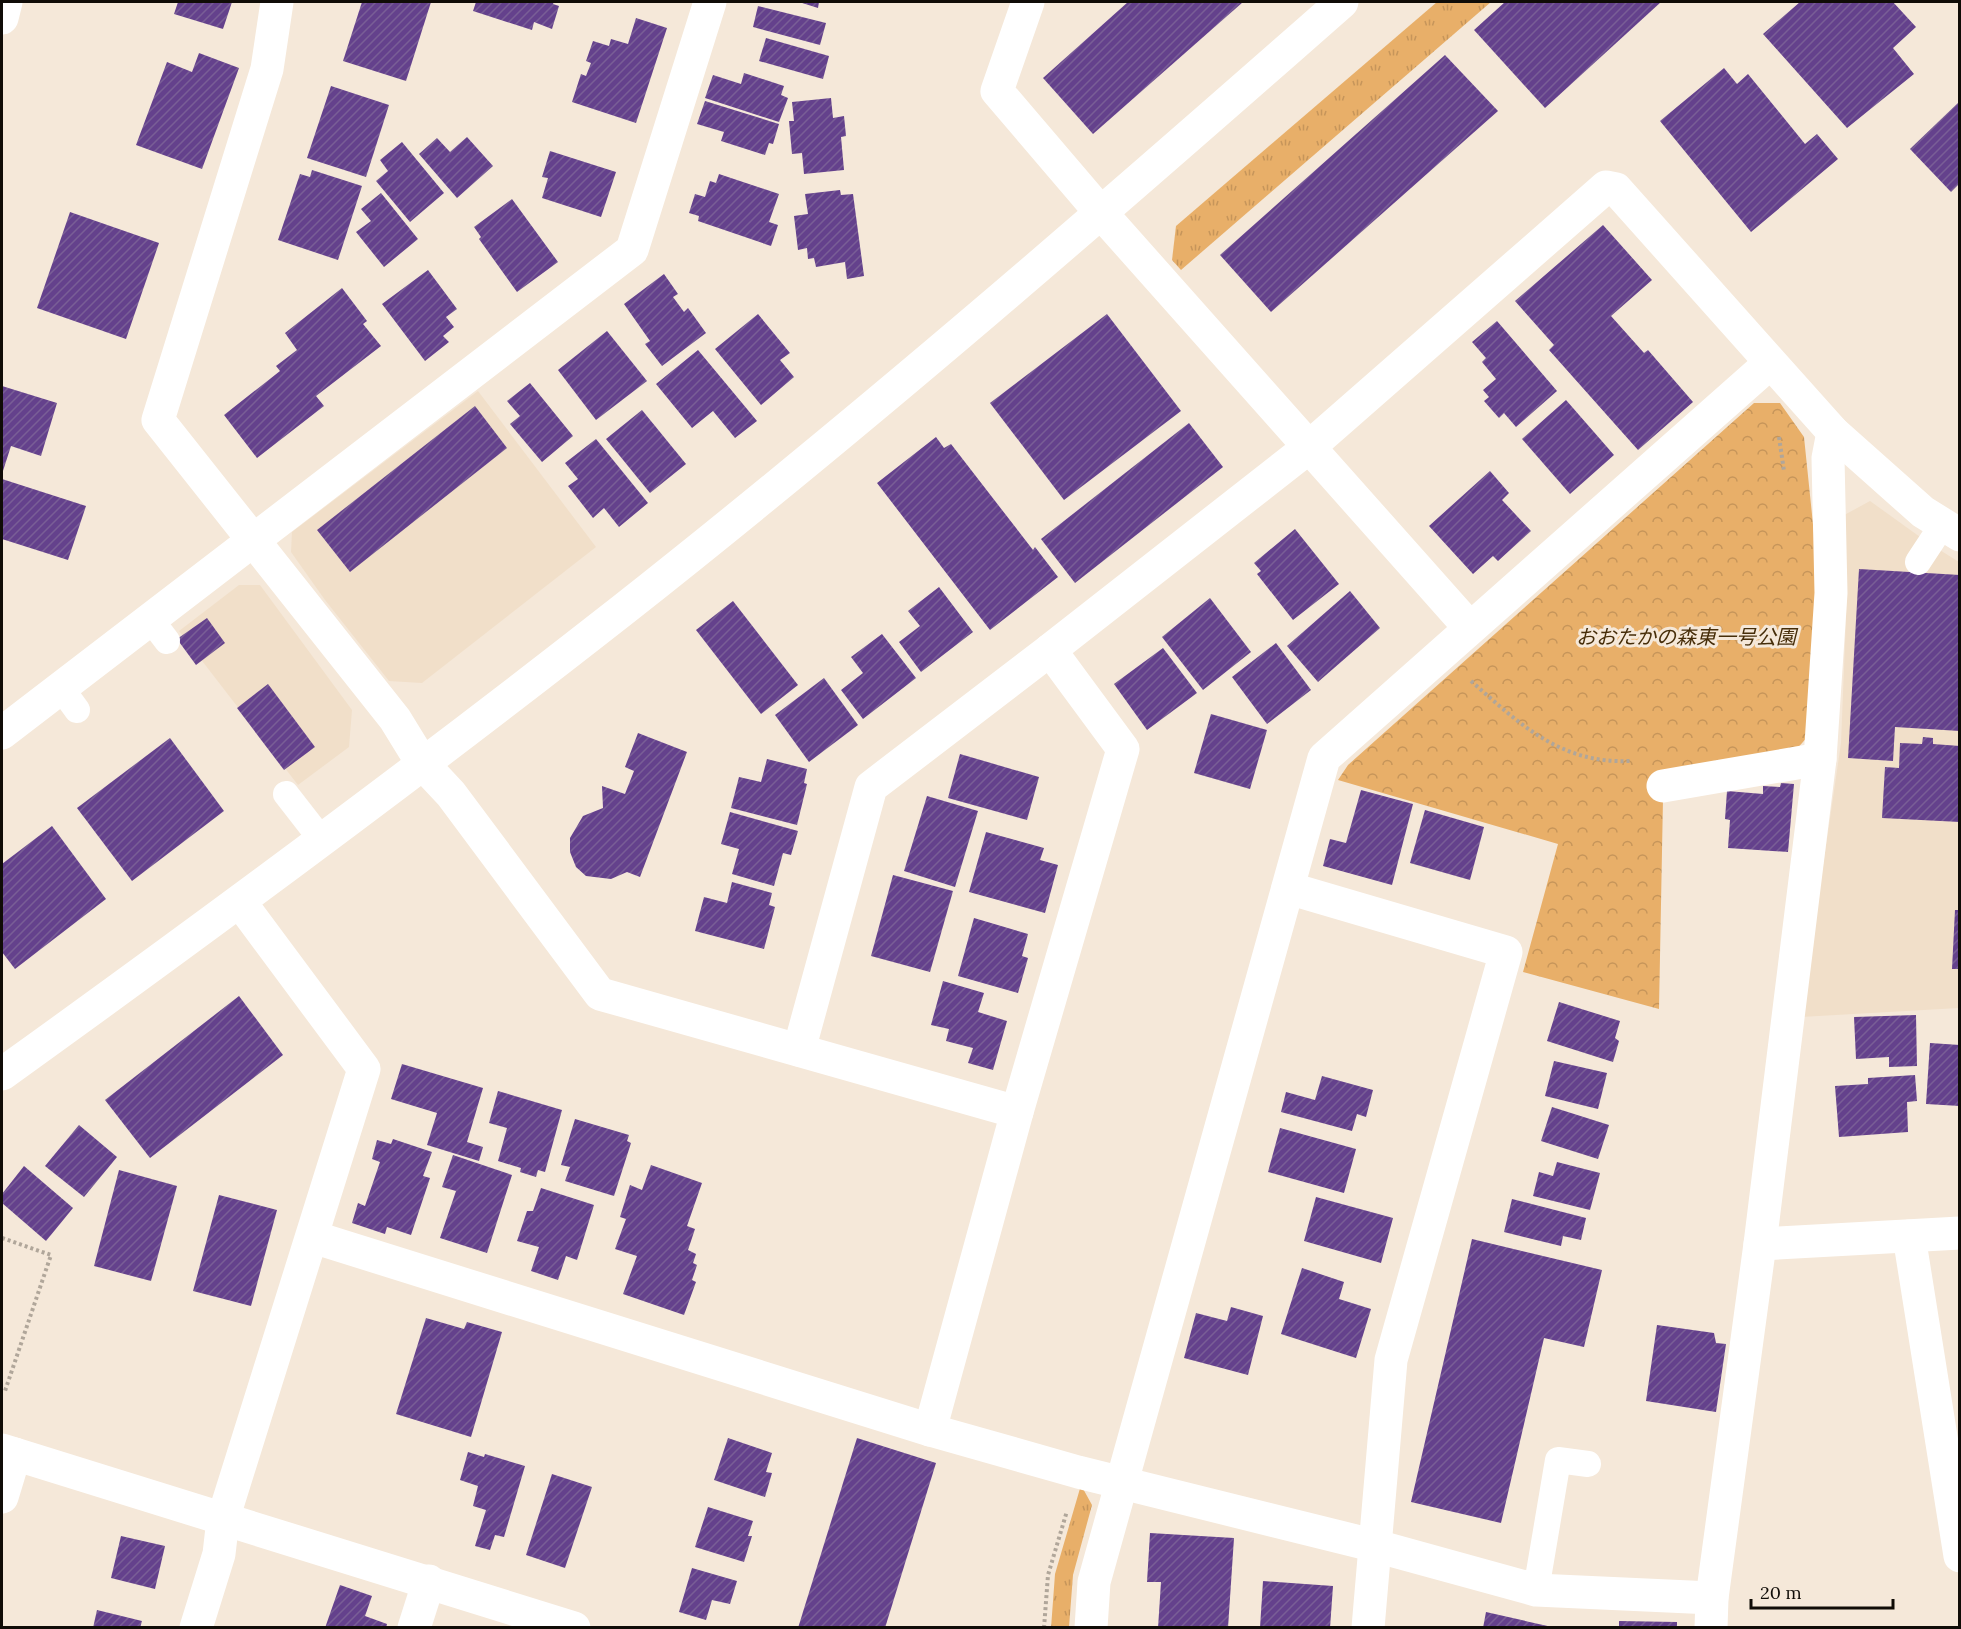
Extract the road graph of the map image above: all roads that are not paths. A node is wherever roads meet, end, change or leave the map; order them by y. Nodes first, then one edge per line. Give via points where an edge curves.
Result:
1 (6, 2) edge
2 (277, 2) edge
3 (710, 2) edge
4 (1028, 2) edge
5 (1342, 2) edge
6 (2, 18) edge
7 (1102, 214) junction
8 (1770, 363) junction
9 (1823, 421) junction
10 (1308, 448) junction
11 (1951, 530) edge
12 (254, 542) junction
13 (1918, 562) dead end
14 (1470, 628) junction
15 (1050, 650) junction
16 (2, 733) edge
17 (1820, 759) junction
18 (423, 763) junction
19 (1663, 786) dead end
20 (286, 794) dead end
21 (321, 839) junction
22 (1288, 888) junction
23 (240, 902) junction
24 (799, 1050) junction
25 (2, 1074) edge
26 (1017, 1112) junction
27 (1959, 1233) edge
28 (1909, 1236) junction
29 (313, 1237) junction
30 (1760, 1244) junction
31 (930, 1430) junction
32 (8, 1452) edge
33 (1588, 1464) dead end
34 (1121, 1483) junction
35 (2, 1497) edge
36 (223, 1519) junction
37 (1376, 1546) junction
38 (1959, 1556) edge
39 (429, 1581) junction
40 (1536, 1590) junction
41 (1711, 1613) edge
42 (196, 1628) edge
43 (414, 1628) edge
44 (574, 1628) edge
45 (1091, 1628) edge
46 (1368, 1628) edge

1 - 6 street
2 - 12 street via 267,69 158,420
3 - 12 street via 632,250
4 - 7 street via 997,91
5 - 7 street
7 - 10 street
7 - 18 street via 709,540
8 - 9 street
8 - 10 street via 1616,189 1606,187
8 - 14 street
9 - 11 street via 1923,512
9 - 17 street via 1828,458 1831,593
10 - 14 street
10 - 15 street
11 - 13 lane
12 - 16 street via 159,630 69,699
12 - 18 street via 395,719
14 - 22 street via 1324,758
15 - 24 street via 871,787
15 - 26 street via 1123,749
17 - 19 street
17 - 30 street
18 - 21 street
18 - 24 street via 451,794 600,994
20 - 21 lane
21 - 23 street
22 - 34 street
22 - 37 street via 1506,952 1390,1360
23 - 25 street
23 - 29 street via 364,1069
24 - 26 street
26 - 31 street
27 - 28 street
28 - 30 street
28 - 38 street
29 - 31 street
29 - 36 street
30 - 41 street
31 - 34 street
32 - 35 street
32 - 36 street
33 - 40 lane via 1558,1460
34 - 37 street
34 - 45 street via 1095,1582
36 - 39 street
36 - 42 street via 219,1554
37 - 40 street
37 - 46 street
39 - 43 street
39 - 44 street
40 - 41 street

